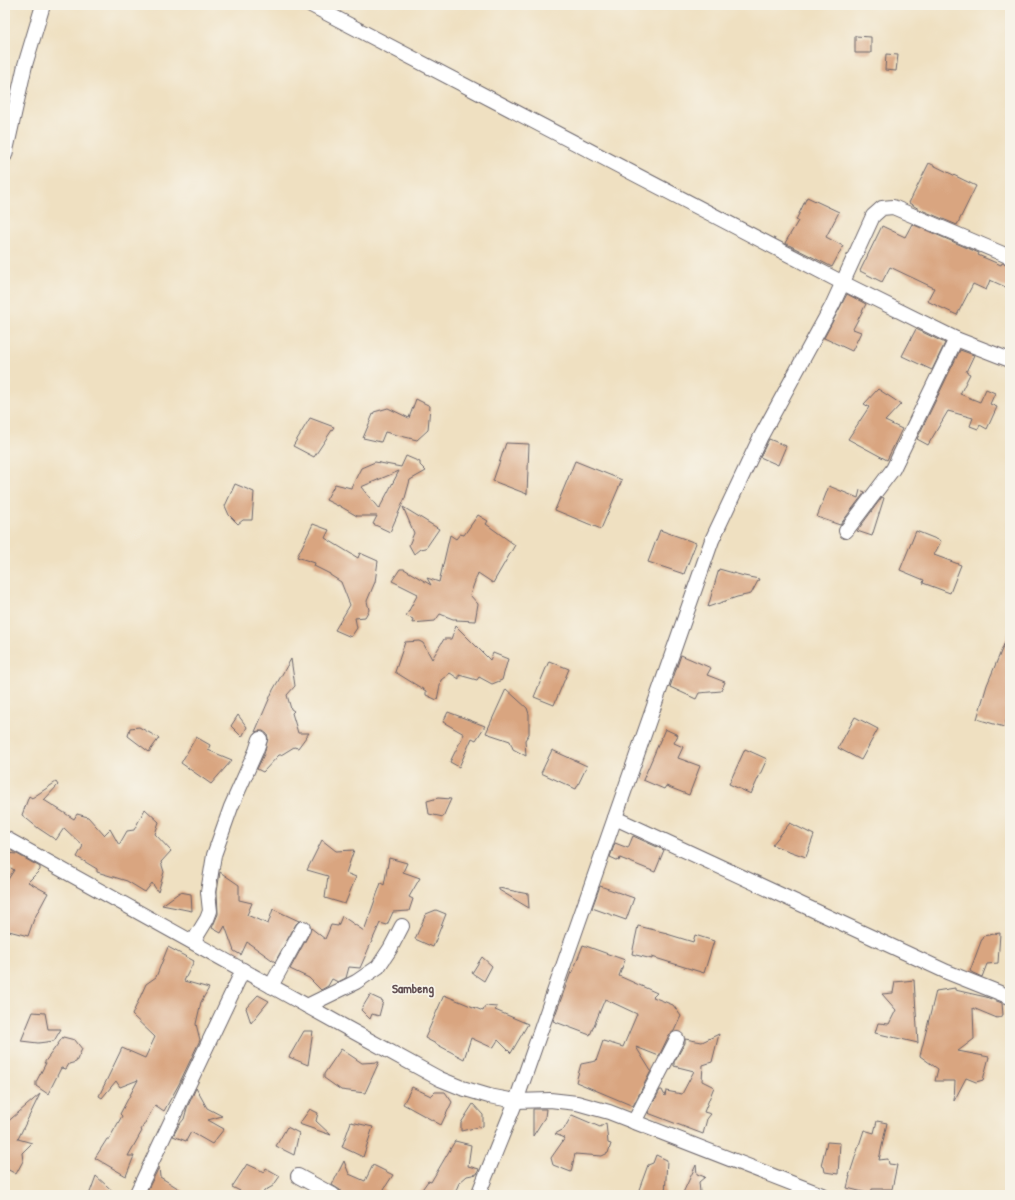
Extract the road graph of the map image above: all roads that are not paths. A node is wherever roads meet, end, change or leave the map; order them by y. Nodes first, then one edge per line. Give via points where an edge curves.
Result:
1 (43, 5) edge
2 (310, 5) edge
3 (5, 155) edge
4 (1010, 257) edge
5 (843, 283) junction
6 (956, 339) junction
7 (1010, 360) edge
8 (846, 531) dead end
9 (260, 739) dead end
10 (615, 818) junction
11 (5, 838) edge
12 (402, 926) dead end
13 (303, 928) dead end
14 (193, 942) junction
15 (244, 970) junction
16 (271, 986) junction
17 (1010, 997) edge
18 (307, 1006) junction
19 (677, 1039) dead end
20 (516, 1101) junction
21 (634, 1122) junction
22 (298, 1176) dead end
23 (136, 1195) edge
24 (332, 1195) edge
25 (478, 1195) edge
26 (822, 1195) edge

1 - 3 street via 25,65
2 - 5 street
4 - 5 street via 893,207 882,208 873,216
5 - 6 street
5 - 10 street via 760,438 712,540
6 - 7 street
6 - 8 street via 893,469
9 - 14 street via 214,855 208,892 210,911
10 - 17 street via 947,972
10 - 20 street
11 - 14 street
12 - 18 street via 378,967 356,982
13 - 16 street
14 - 15 street
15 - 16 street
15 - 23 street
16 - 18 street
18 - 20 street via 440,1079 488,1096
19 - 21 street
20 - 21 street via 550,1100 577,1103
20 - 25 street
21 - 26 street
22 - 24 street

